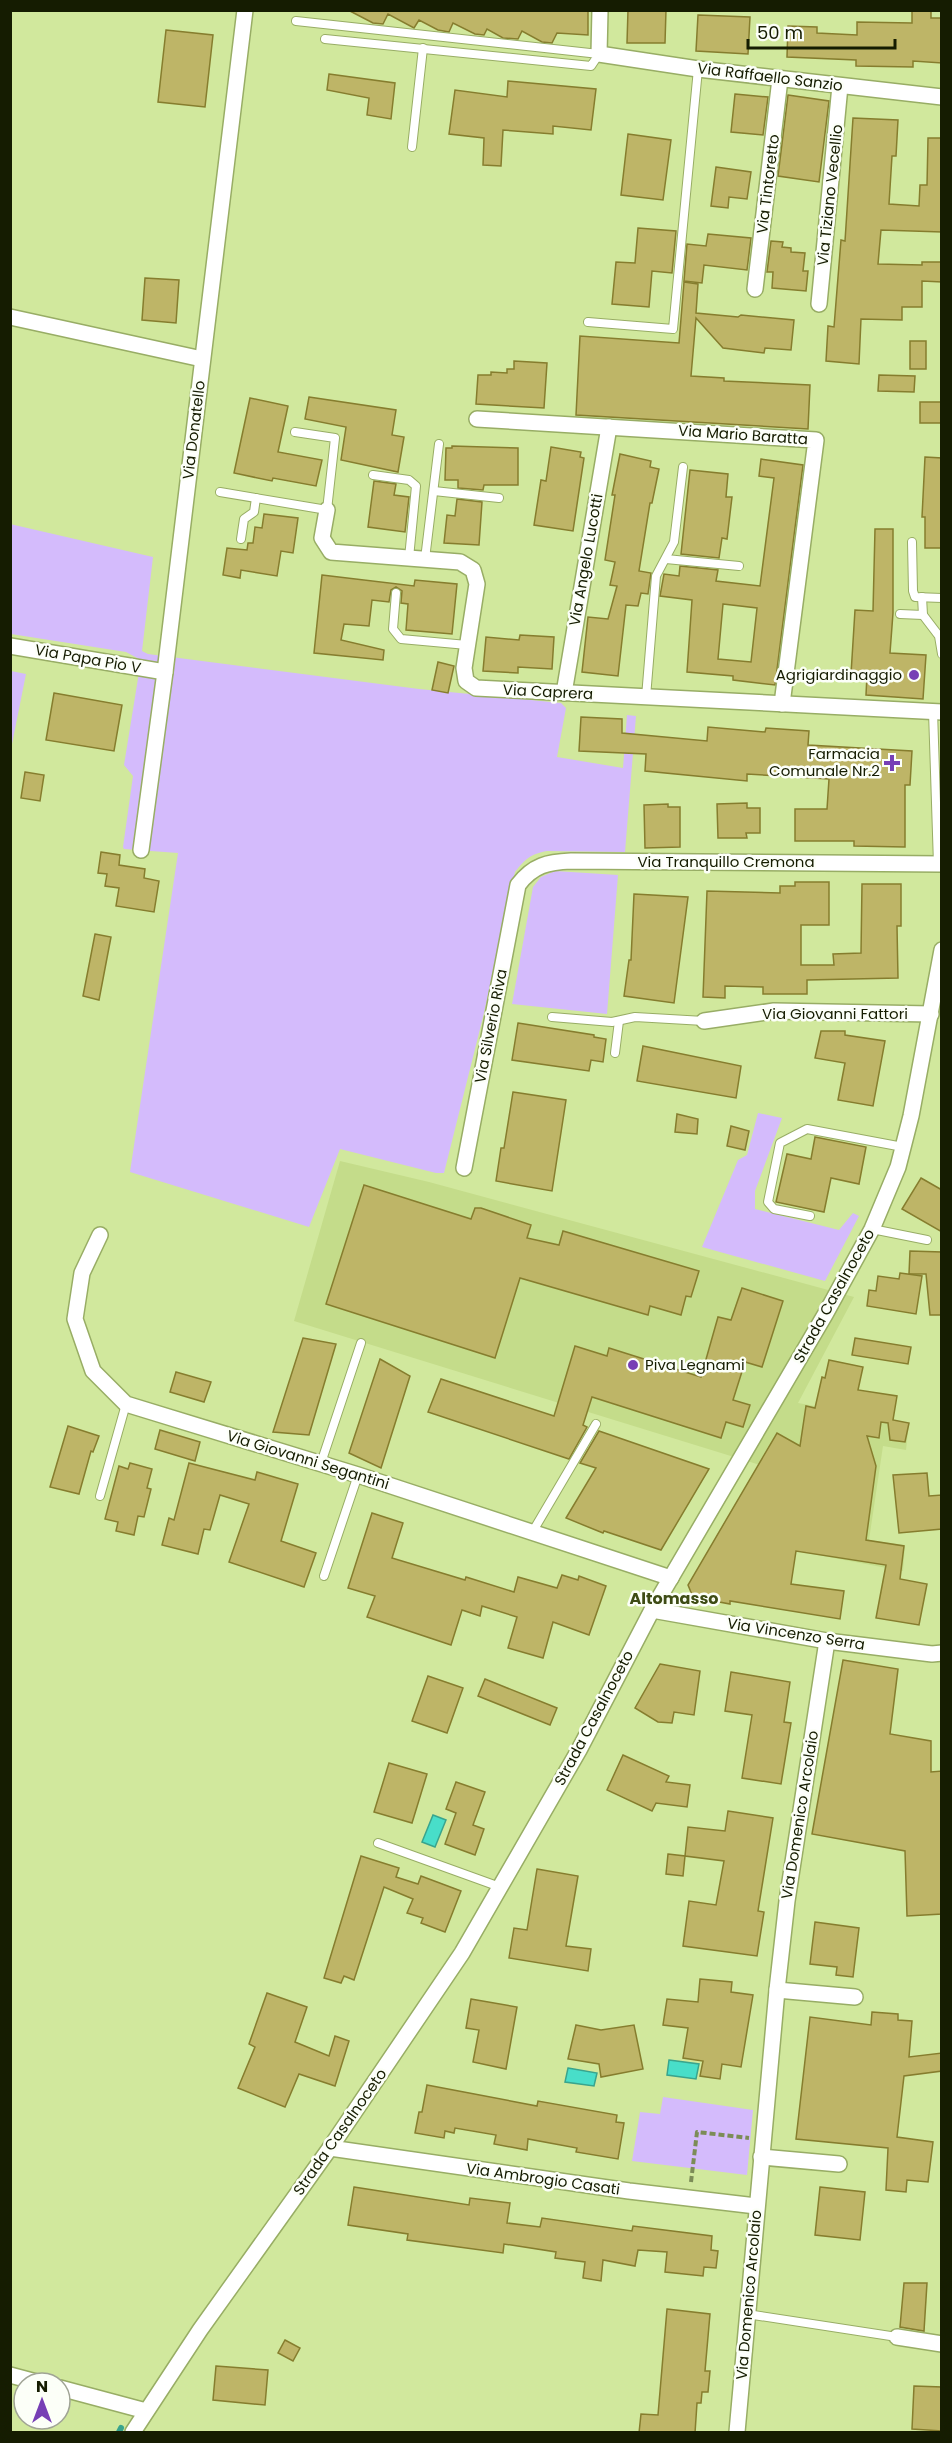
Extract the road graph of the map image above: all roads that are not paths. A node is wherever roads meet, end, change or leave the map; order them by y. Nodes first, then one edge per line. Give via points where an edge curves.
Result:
1 (245, 10) edge
2 (600, 10) edge
3 (296, 21) dead end
4 (325, 39) dead end
5 (423, 48) junction
6 (599, 54) junction
7 (698, 69) junction
8 (780, 79) junction
9 (840, 86) junction
10 (942, 97) edge
11 (412, 147) dead end
12 (755, 290) dead end
13 (819, 304) dead end
14 (10, 317) edge
15 (588, 322) dead end
16 (202, 359) junction
17 (477, 419) dead end
18 (609, 427) junction
19 (295, 432) dead end
20 (439, 444) dead end
21 (683, 468) dead end
22 (373, 475) dead end
23 (434, 491) junction
24 (220, 492) dead end
25 (256, 498) junction
26 (499, 498) dead end
27 (327, 510) junction
28 (241, 539) dead end
29 (912, 542) dead end
30 (409, 558) junction
31 (425, 559) junction
32 (666, 559) junction
33 (739, 566) dead end
34 (396, 593) dead end
35 (922, 597) junction
36 (942, 598) edge
37 (900, 614) dead end
38 (923, 615) junction
39 (467, 645) junction
40 (10, 646) edge
41 (942, 654) edge
42 (165, 672) junction
43 (564, 693) junction
44 (646, 697) junction
45 (782, 704) junction
46 (939, 710) edge
47 (141, 850) dead end
48 (940, 864) edge
49 (518, 885) joint
50 (941, 954) edge
51 (931, 1014) junction
52 (552, 1017) dead end
53 (619, 1021) junction
54 (704, 1021) joint
55 (615, 1053) dead end
56 (903, 1147) junction
57 (464, 1168) dead end
58 (810, 1216) dead end
59 (873, 1228) junction
60 (100, 1235) dead end
61 (927, 1240) dead end
62 (362, 1343) dead end
63 (126, 1404) junction
64 (596, 1424) dead end
65 (321, 1463) junction
66 (358, 1474) junction
67 (100, 1496) dead end
68 (532, 1531) junction
69 (324, 1576) dead end
70 (670, 1578) junction
71 (652, 1610) junction
72 (827, 1641) junction
73 (942, 1653) edge
74 (378, 1843) dead end
75 (500, 1887) junction
76 (777, 1990) junction
77 (855, 1996) dead end
78 (330, 2148) junction
79 (761, 2157) junction
80 (839, 2164) dead end
81 (756, 2206) junction
82 (747, 2314) junction
83 (897, 2337) joint
84 (942, 2344) edge
85 (72, 2391) edge
86 (146, 2411) junction
87 (133, 2433) edge
88 (737, 2433) edge

1 - 16 street, Via Donatello
2 - 6 street
3 - 6 lane, Via Raffaello Sanzio
4 - 5 lane
5 - 6 lane via 591,66
5 - 11 lane
6 - 7 street, Via Raffaello Sanzio
7 - 8 street, Via Raffaello Sanzio
7 - 15 lane via 673,329
8 - 9 street, Via Raffaello Sanzio
8 - 12 street, Via Tintoretto
9 - 10 street, Via Raffaello Sanzio
9 - 13 street, Via Tiziano Vecellio
14 - 16 street
16 - 42 street, Via Donatello
17 - 18 street, Via Mario Baratta
18 - 43 street, Via Angelo Lucotti
18 - 45 street, Via Mario Baratta via 816,440
19 - 27 lane via 336,438
20 - 23 lane
21 - 32 lane via 674,542
22 - 30 lane via 409,480 416,486
23 - 26 lane
23 - 31 lane
24 - 25 lane
25 - 27 lane
25 - 28 lane via 254,512 244,519
27 - 30 street, Via Caprera via 322,538 331,552
29 - 35 lane via 913,591 915,597
30 - 31 street, Via Caprera
31 - 39 street, Via Caprera via 460,562 473,570 477,584
32 - 33 lane
32 - 44 lane via 656,576
34 - 39 lane via 393,629 401,639
35 - 36 lane
35 - 38 lane
37 - 38 lane
38 - 41 lane via 939,636
39 - 43 street, Via Caprera via 466,681 476,688
40 - 42 street, Via Papa Pio V
42 - 47 street, Via Donatello
43 - 44 street, Via Caprera
44 - 45 street, Via Caprera
45 - 46 street, Via Caprera
46 - 48 lane
48 - 49 street, Via Tranquillo Cremona via 548,862 535,868
49 - 57 street, Via Silverio Riva
50 - 51 street, Strada Casalnoceto
51 - 54 street, Via Giovanni Fattori via 774,1011
51 - 56 street, Strada Casalnoceto
52 - 53 lane
53 - 54 lane via 635,1017
53 - 55 lane
56 - 58 lane via 807,1129 780,1143 768,1202 774,1209
56 - 59 street, Strada Casalnoceto
59 - 61 lane
59 - 70 street, Strada Casalnoceto
60 - 63 street, Via Giovanni Segantini via 82,1273 75,1319 93,1371
62 - 65 lane
63 - 65 street, Via Giovanni Segantini
63 - 67 lane
64 - 68 lane
65 - 66 street, Via Giovanni Segantini
66 - 68 street, Via Giovanni Segantini
66 - 69 lane
68 - 70 street, Via Giovanni Segantini
70 - 71 street, Strada Casalnoceto
71 - 72 street, Via Vincenzo Serra
71 - 75 street, Strada Casalnoceto via 579,1750
72 - 73 street, Via Vincenzo Serra
72 - 76 street, Via Domenico Arcolaio
74 - 75 lane
75 - 78 street, Strada Casalnoceto via 462,1953
76 - 77 street
76 - 79 street, Via Domenico Arcolaio
78 - 81 street, Via Ambrogio Casati
78 - 86 street, Strada Casalnoceto
79 - 80 street
79 - 81 street, Via Domenico Arcolaio
81 - 82 street, Via Domenico Arcolaio
82 - 83 lane
82 - 88 street, Via Domenico Arcolaio
83 - 84 street
85 - 86 street
86 - 87 street, Strada Casalnoceto

